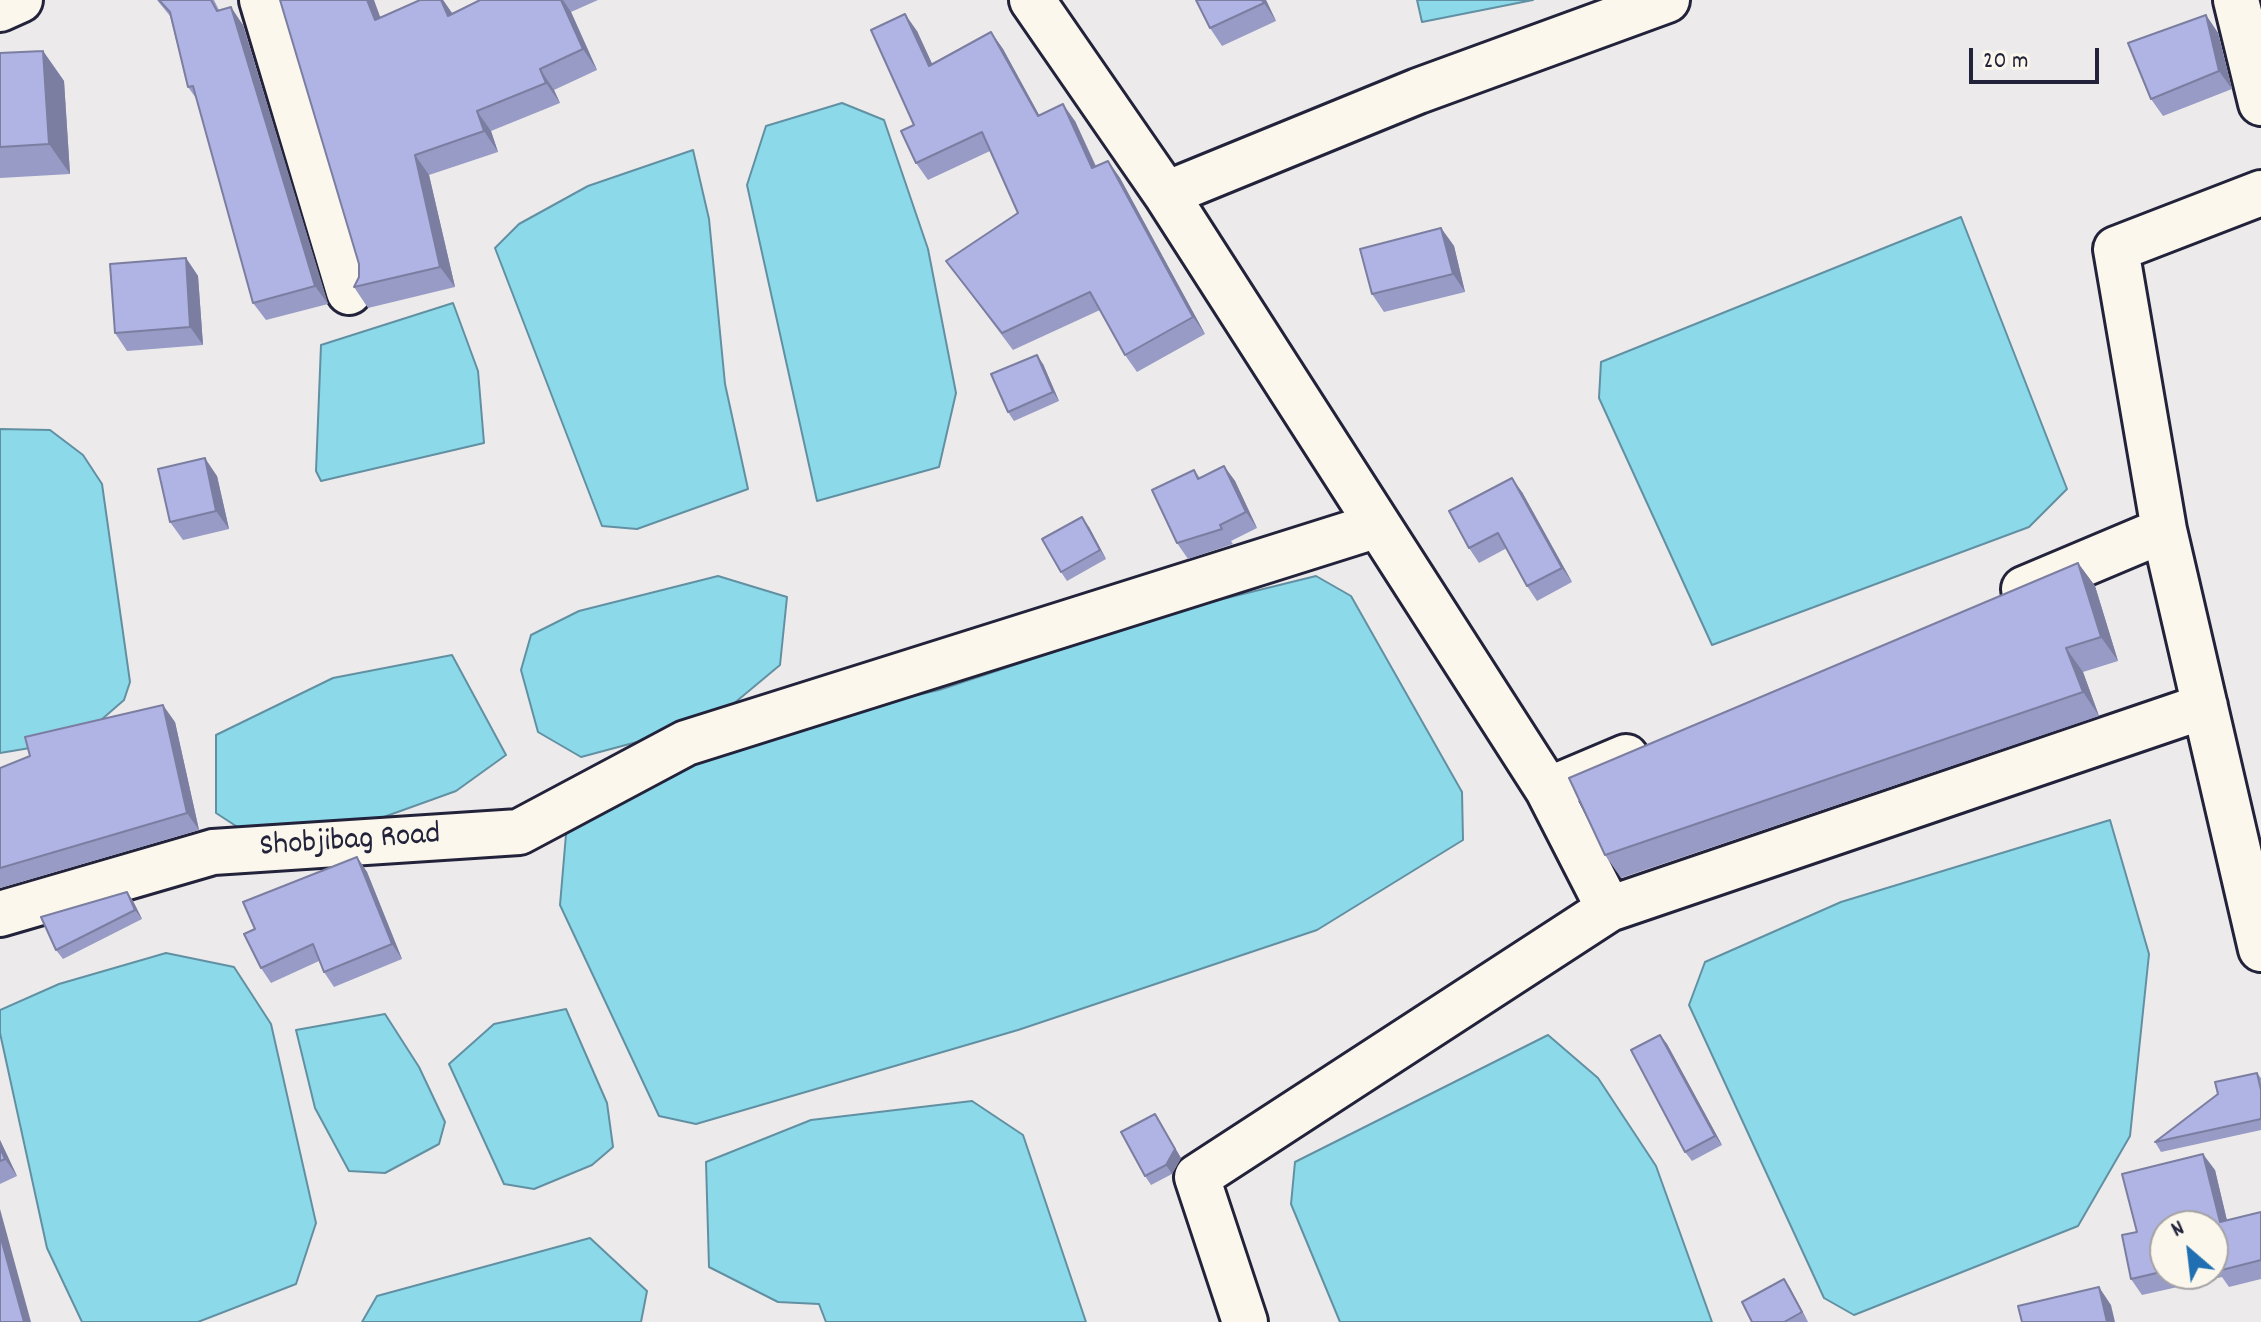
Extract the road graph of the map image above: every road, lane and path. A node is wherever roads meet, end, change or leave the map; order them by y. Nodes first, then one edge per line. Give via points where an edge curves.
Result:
1 (20, 0) edge
2 (262, 0) edge
3 (1032, 0) edge
4 (1667, 0) edge
5 (2236, 0) edge
6 (0, 9) edge
7 (2261, 103) edge
8 (2261, 193) edge
9 (1166, 194) junction
10 (349, 292) dead end
11 (1378, 525) junction
12 (2164, 530) junction
13 (1988, 604) edge
14 (2205, 706) junction
15 (1665, 740) edge
16 (1548, 790) junction
17 (1609, 909) junction
18 (0, 914) edge
19 (2261, 949) edge
20 (1245, 1322) edge

1 - 6 street
2 - 10 street
3 - 9 street
4 - 9 street via 1418,91
5 - 7 street
8 - 12 street via 2116,249
9 - 11 street
11 - 16 street
11 - 18 street, Shobjibag Road via 686,743 519,832 213,852
12 - 13 street
12 - 14 street
14 - 17 street
14 - 19 street
15 - 16 street
16 - 17 street
17 - 20 street via 1197,1177

